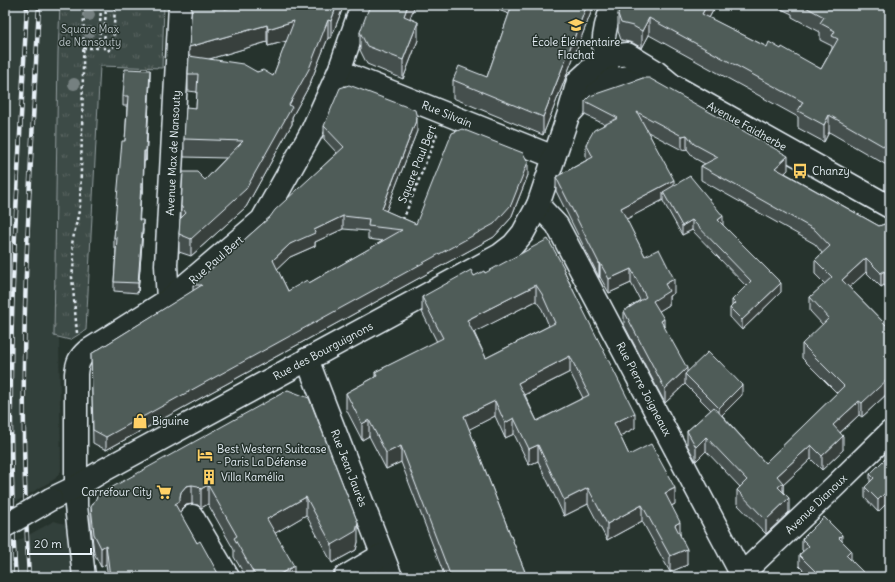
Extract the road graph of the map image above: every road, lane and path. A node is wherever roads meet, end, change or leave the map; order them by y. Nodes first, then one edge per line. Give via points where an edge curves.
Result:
1 (84, 5) edge
2 (101, 5) edge
3 (106, 5) edge
4 (115, 5) edge
5 (180, 5) edge
6 (362, 5) edge
7 (613, 5) edge
8 (83, 48) junction
9 (604, 56) junction
10 (339, 71) junction
11 (611, 80) junction
12 (672, 85) junction
13 (445, 113) junction
14 (570, 113) junction
15 (554, 157) junction
16 (538, 205) junction
17 (890, 206) edge
18 (403, 220) edge
19 (168, 300) junction
20 (85, 353) junction
21 (307, 359) junction
22 (890, 432) edge
23 (76, 487) junction
24 (192, 516) dead end
25 (5, 526) edge
26 (382, 555) junction
27 (743, 576) edge
28 (84, 577) edge
29 (228, 577) edge
30 (345, 577) edge
31 (391, 577) edge

1 - 8 path
2 - 8 path via 99,48
3 - 4 path via 104,48 107,51 113,47
5 - 19 street, Avenue Max de Nansouty via 166,265
6 - 10 street, Rue Paul Bert
7 - 9 street via 607,19
8 - 20 path via 80,206 72,244 72,277 77,335
9 - 11 street
9 - 12 street, Avenue Faidherbe via 627,54
9 - 14 street, Rue des Bourguignons via 578,81
10 - 13 street, Rue Silvain
10 - 19 street, Rue Paul Bert via 311,133 262,220
11 - 12 street, Rue des Bourguignons via 638,75
11 - 14 street, Rue des Bourguignons via 594,87
12 - 17 street, Avenue Faidherbe
13 - 15 street, Rue Silvain
13 - 18 path, Square Paul Bert
14 - 15 street, Rue des Bourguignons
15 - 16 street, Rue des Bourguignons
16 - 21 street, Rue des Bourguignons via 523,233 513,245 500,254
16 - 27 street, Rue Pierre Joigneaux via 557,225
19 - 20 street, Rue Paul Bert
20 - 23 street via 80,357 76,374
21 - 23 street, Rue des Bourguignons
21 - 26 street, Rue Jean Jaurès
22 - 27 street, Avenue Dianoux
23 - 25 street, Rue des Bourguignons, bridge
23 - 28 street
24 - 29 street
26 - 30 street
26 - 31 street, Rue Jean Jaurès

